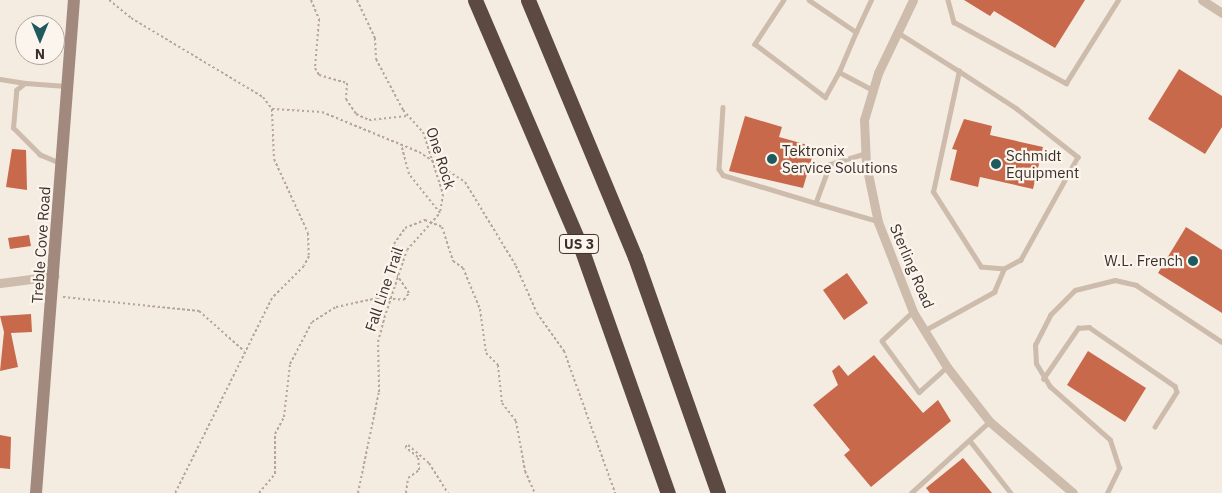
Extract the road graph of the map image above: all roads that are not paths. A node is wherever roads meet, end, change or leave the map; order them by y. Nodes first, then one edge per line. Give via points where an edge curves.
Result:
1 (74, 0) edge
2 (528, 0) edge
3 (784, 0) edge
4 (809, 0) edge
5 (871, 0) edge
6 (912, 0) edge
7 (948, 0) edge
8 (1118, 0) edge
9 (1202, 0) edge
10 (476, 1) edge
11 (1222, 13) edge
12 (856, 32) junction
13 (897, 32) junction
14 (959, 71) junction
15 (839, 72) junction
16 (0, 79) edge
17 (25, 82) junction
18 (69, 86) junction
19 (873, 90) junction
20 (723, 107) dead end
21 (865, 154) junction
22 (63, 164) junction
23 (816, 204) junction
24 (878, 222) junction
25 (1004, 269) junction
26 (55, 276) junction
27 (0, 283) edge
28 (913, 312) junction
29 (926, 329) junction
30 (1222, 342) edge
31 (947, 367) junction
32 (1044, 379) junction
33 (990, 422) junction
34 (1155, 427) dead end
35 (971, 442) junction
36 (36, 493) edge
37 (668, 493) edge
38 (718, 493) edge
39 (911, 493) edge
40 (1012, 493) edge
41 (1073, 493) edge
42 (1107, 493) edge

1 - 18 main road, Treble Cove Road
2 - 38 highway via 635,257
3 - 15 lane via 755,44 826,97
4 - 12 lane
5 - 12 lane
6 - 13 street, Sterling Road
7 - 8 lane via 954,22 1066,83
9 - 11 street
10 - 37 highway, US 3 via 580,246
12 - 15 lane
13 - 14 lane
13 - 19 street, Sterling Road
14 - 25 lane via 933,192 981,267
14 - 25 lane via 1078,157 1021,260
15 - 19 lane
16 - 17 lane
17 - 18 lane
17 - 22 lane via 16,90 13,128 40,155
18 - 22 main road, Treble Cove Road
19 - 21 street, Sterling Road via 864,120
20 - 23 lane via 719,169 723,175
21 - 23 lane via 830,165
21 - 24 street, Sterling Road
22 - 26 main road, Treble Cove Road
23 - 24 lane
24 - 28 street, Sterling Road
25 - 29 lane via 994,292
26 - 27 street
26 - 36 main road, Treble Cove Road
28 - 29 street, Sterling Road
28 - 31 lane via 882,341 919,392
29 - 31 street, Sterling Road
30 - 32 lane via 1136,285 1097,281 1064,298 1040,331 1034,356
31 - 33 street, Sterling Road
32 - 34 lane via 1078,328 1089,327 1175,386 1177,392
32 - 42 lane via 1110,440 1119,468
33 - 35 lane
33 - 41 street, Sterling Road via 1026,457
35 - 39 lane
35 - 40 lane

